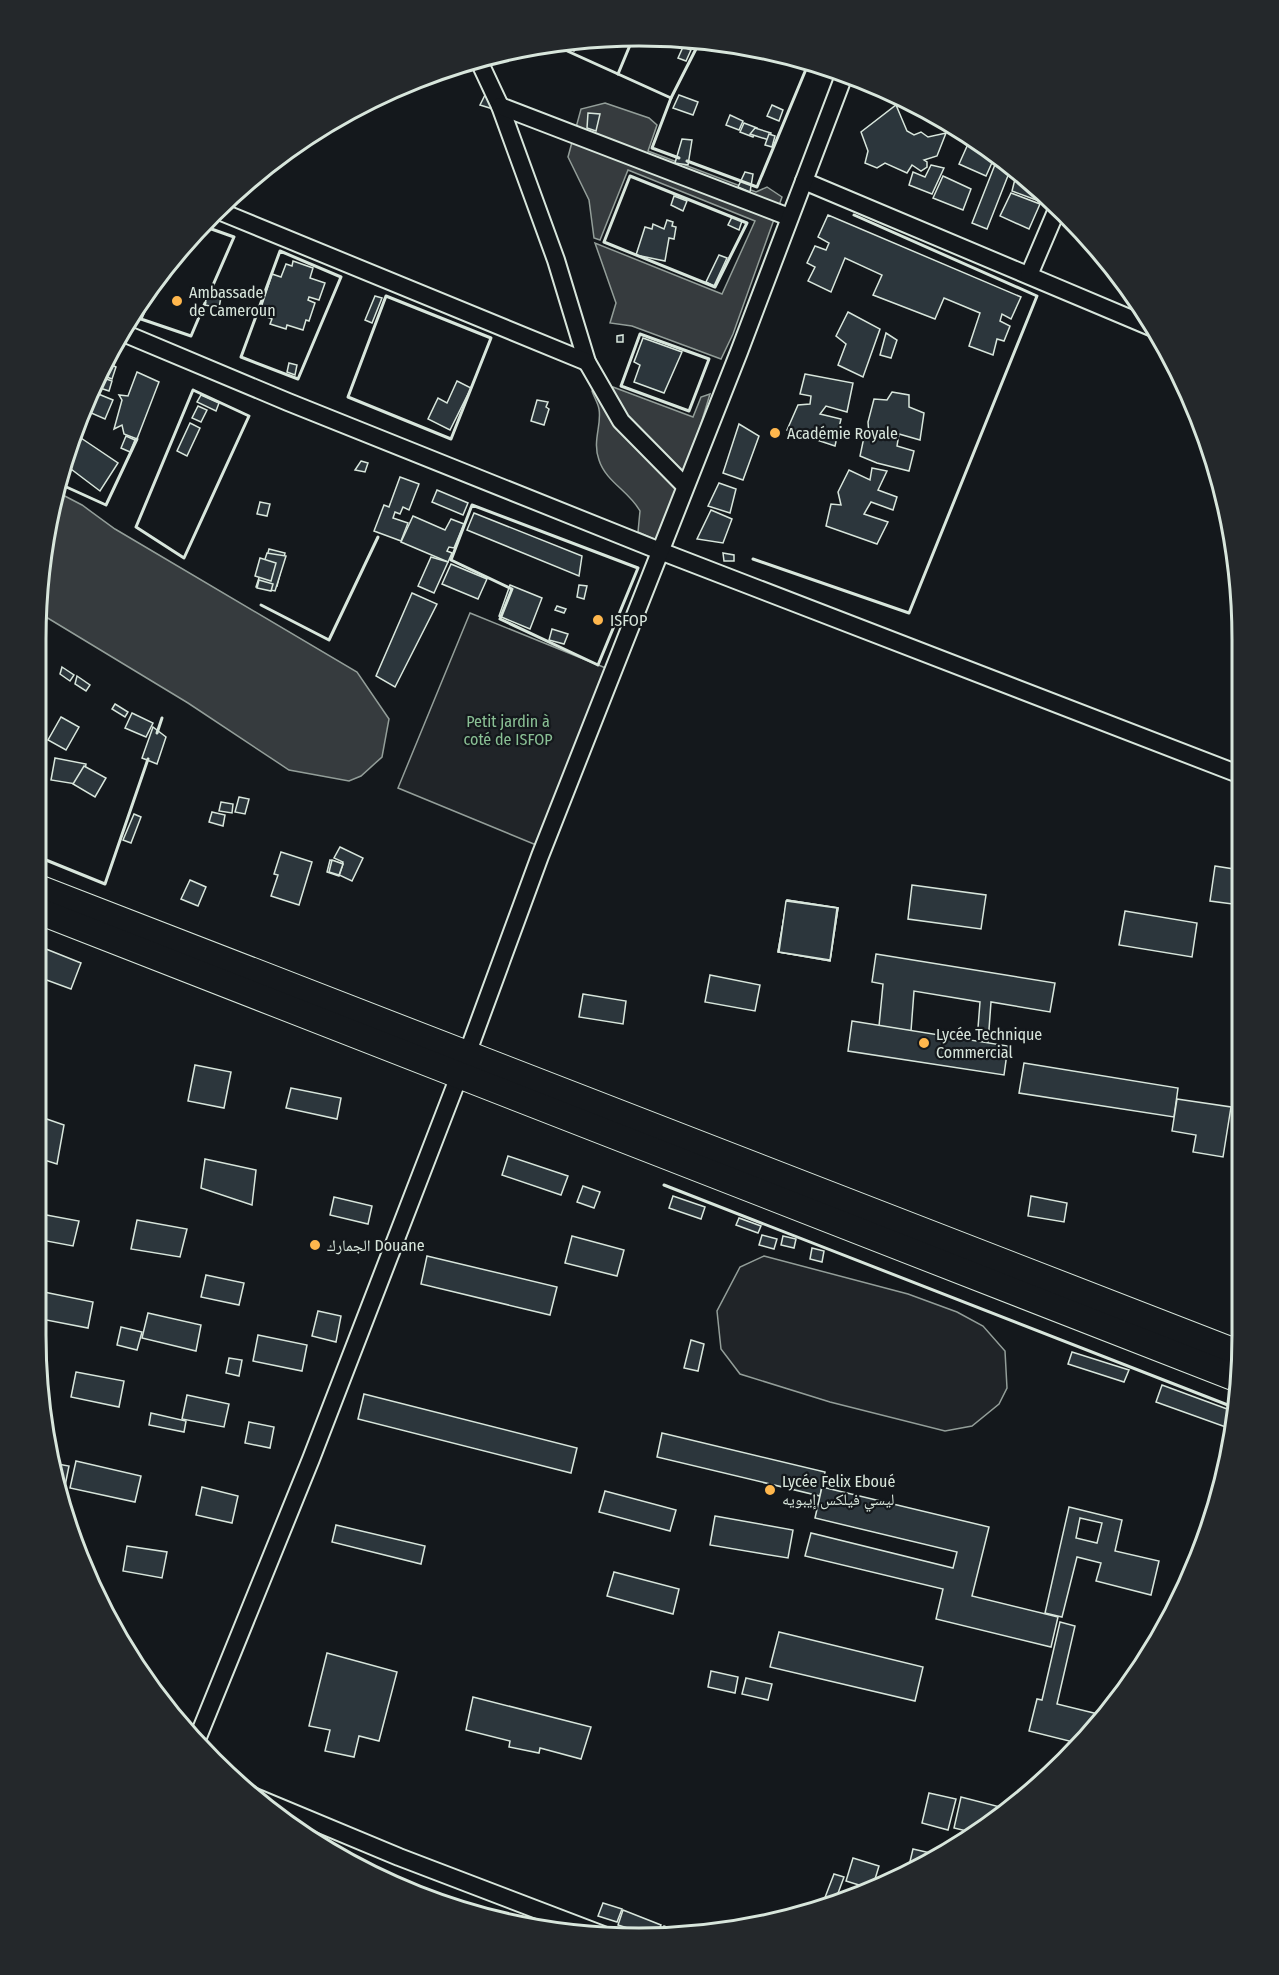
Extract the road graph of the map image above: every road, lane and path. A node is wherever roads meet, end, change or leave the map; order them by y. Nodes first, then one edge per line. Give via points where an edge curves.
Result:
1 (483, 68) edge
2 (841, 82) edge
3 (500, 106) junction
4 (804, 181) junction
5 (227, 214) edge
6 (1054, 216) edge
7 (789, 218) junction
8 (1029, 275) junction
9 (1141, 323) edge
10 (130, 336) edge
11 (587, 362) junction
12 (685, 486) junction
13 (660, 551) junction
14 (1232, 772) edge
15 (46, 891) edge
16 (46, 914) edge
17 (462, 1065) junction
18 (1064, 1298) junction
19 (1232, 1351) edge
20 (1231, 1376) edge
21 (200, 1733) edge
22 (282, 1808) edge
23 (576, 1924) edge

1 - 3 street
2 - 4 street
3 - 7 street
3 - 11 street via 568,294
4 - 7 street
4 - 8 street
5 - 11 street
6 - 8 street
7 - 12 street
8 - 9 street
10 - 13 street
11 - 12 street via 621,421
12 - 13 street
13 - 14 street
13 - 17 street
15 - 17 main road
16 - 17 main road
17 - 18 main road
17 - 21 street via 311,1459
18 - 19 main road
18 - 20 main road
22 - 23 street

